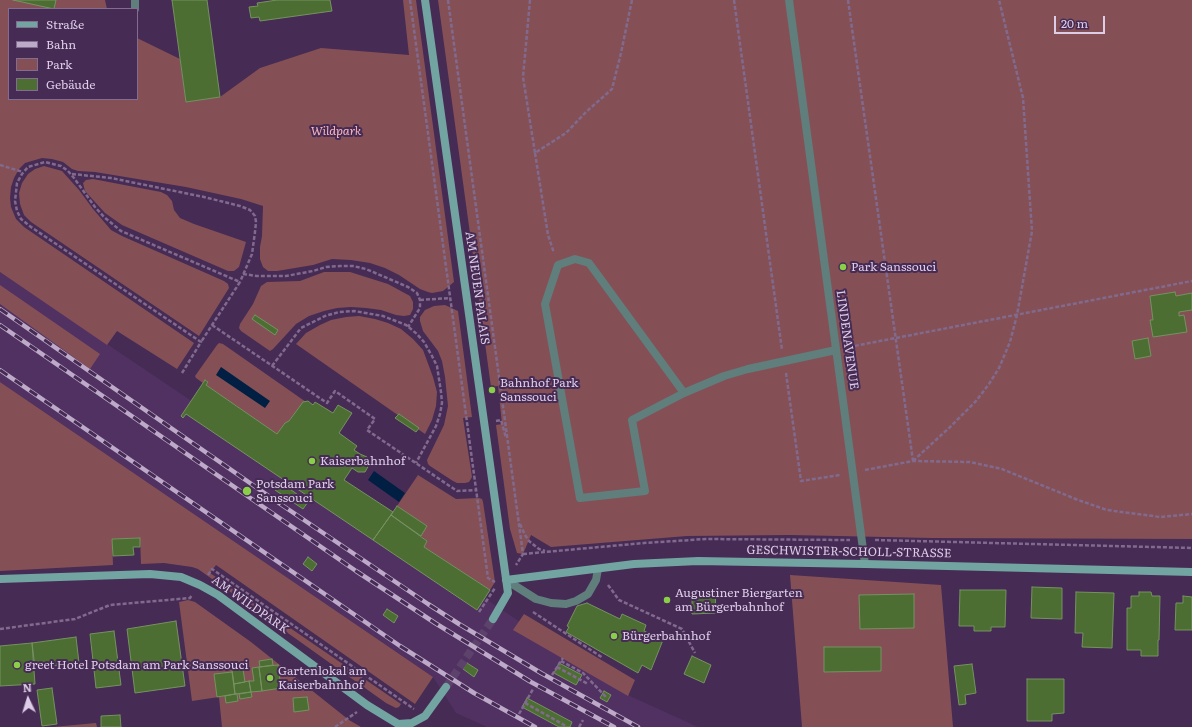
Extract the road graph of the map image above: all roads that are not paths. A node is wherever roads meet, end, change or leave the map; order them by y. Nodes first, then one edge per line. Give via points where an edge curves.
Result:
1 (425, 0) edge
2 (789, 0) edge
3 (836, 350) junction
4 (684, 393) junction
5 (865, 564) junction
6 (599, 568) junction
7 (1192, 572) edge
8 (0, 579) edge
9 (506, 580) junction
10 (493, 619) tunnel mouth
11 (446, 686) tunnel mouth
12 (415, 725) edge

1 - 9 street, AM NEUEN PALAIS
2 - 3 lane, LINDENAVENUE
3 - 4 lane via 724,376
3 - 5 lane, LINDENAVENUE
4 - 4 lane via 589,263 575,259 558,265 545,304 580,498 645,491 632,420
5 - 6 street, GESCHWISTER-SCHOLL-STRASSE via 698,561
5 - 7 street, GESCHWISTER-SCHOLL-STRASSE
6 - 9 street, GESCHWISTER-SCHOLL-STRASSE
6 - 9 lane via 588,594 566,604 536,599
8 - 12 street, AM WILDPARK via 150,574 181,578 218,595 367,705 398,724
9 - 10 street via 508,593
11 - 12 street, AM WILDPARK via 425,716

